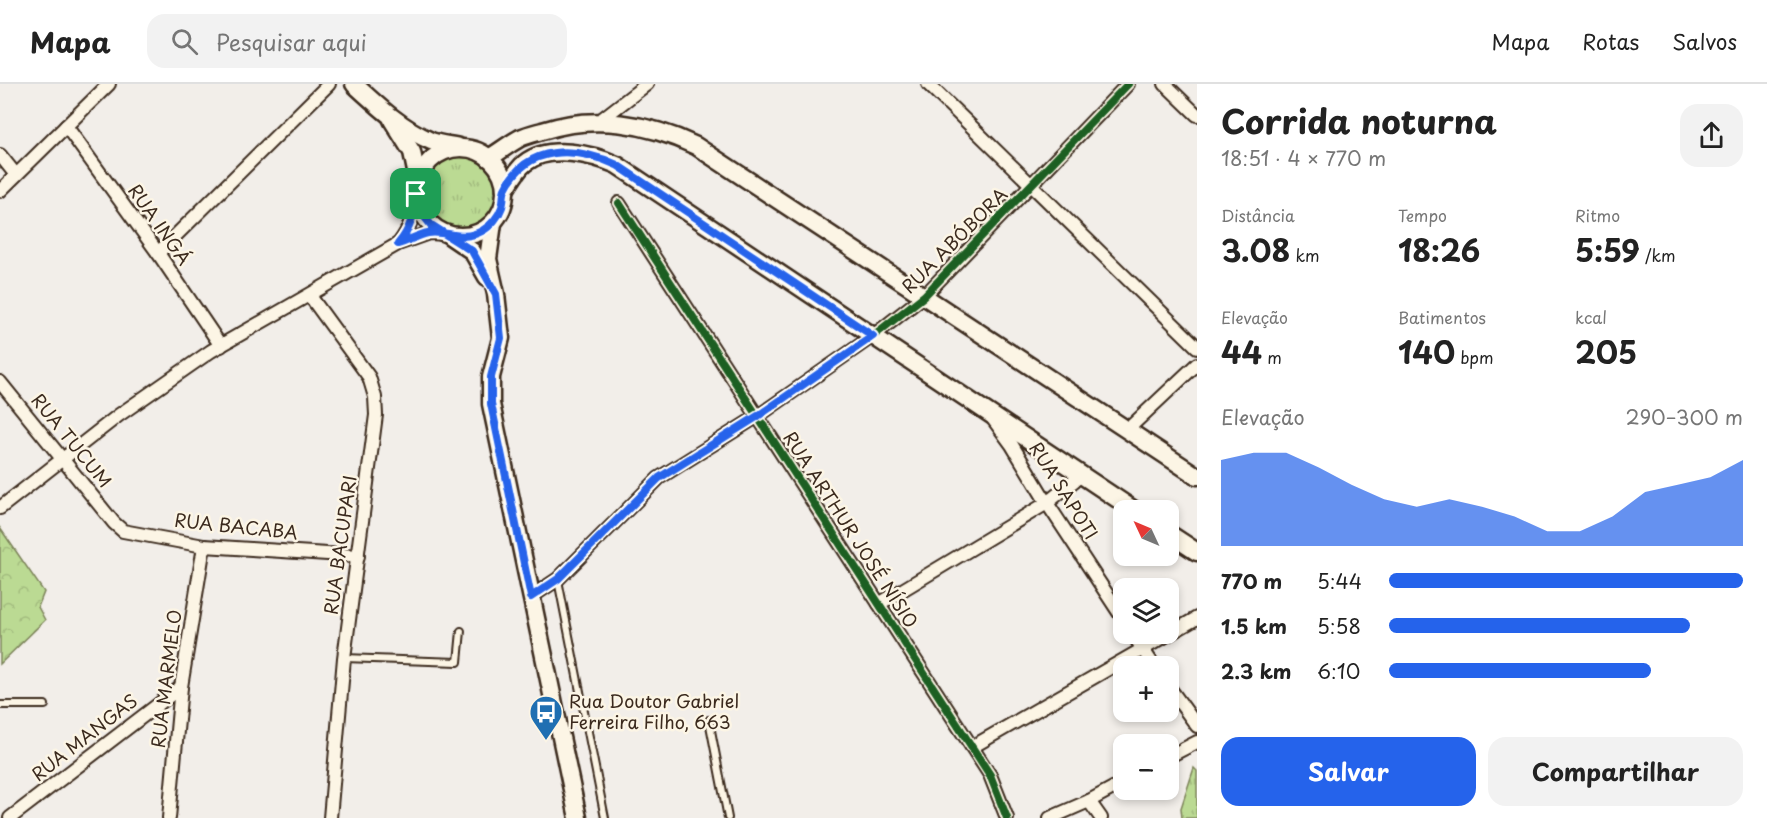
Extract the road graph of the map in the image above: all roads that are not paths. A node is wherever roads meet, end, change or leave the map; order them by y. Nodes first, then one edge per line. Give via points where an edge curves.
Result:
1 (109, 84) edge
2 (329, 84) edge
3 (354, 84) edge
4 (647, 84) edge
5 (928, 84) edge
6 (1128, 84) edge
7 (1165, 84) edge
8 (1197, 115) edge
9 (390, 116) junction
10 (598, 122) junction
11 (66, 126) junction
12 (469, 149) junction
13 (0, 155) edge
14 (489, 158) junction
15 (16, 175) junction
16 (1031, 186) junction
17 (417, 188) junction
18 (505, 190) junction
19 (0, 191) edge
20 (619, 203) dead end
21 (493, 223) junction
22 (448, 235) junction
23 (398, 244) junction
24 (158, 253) junction
25 (496, 294) junction
26 (310, 296) junction
27 (924, 296) junction
28 (873, 336) junction
29 (221, 346) junction
30 (1197, 347) edge
31 (1197, 364) edge
32 (0, 382) edge
33 (988, 413) junction
34 (758, 416) junction
35 (1127, 430) junction
36 (62, 461) junction
37 (1081, 475) junction
38 (1197, 476) edge
39 (1119, 500) edge
40 (1047, 503) junction
41 (0, 508) edge
42 (114, 523) joint
43 (1179, 540) edge
44 (204, 546) junction
45 (1197, 552) edge
46 (358, 556) junction
47 (558, 579) junction
48 (531, 597) junction
49 (1113, 603) edge
50 (879, 604) junction
51 (1197, 618) edge
52 (461, 631) dead end
53 (1139, 644) edge
54 (1142, 649) junction
55 (1147, 656) edge
56 (344, 658) junction
57 (181, 687) junction
58 (1179, 701) edge
59 (0, 705) edge
60 (45, 705) dead end
61 (709, 720) dead end
62 (1197, 726) edge
63 (1197, 742) edge
64 (972, 747) junction
65 (1179, 752) edge
66 (1113, 788) edge
67 (1089, 801) junction
68 (10, 818) edge
69 (169, 818) edge
70 (330, 818) edge
71 (578, 818) edge
72 (605, 818) edge
73 (728, 818) edge
74 (1006, 818) edge
75 (1050, 818) edge
76 (1101, 818) edge

1 - 11 street
2 - 24 street
3 - 9 main road
4 - 10 street
5 - 16 street
6 - 16 street, RUA ABÓBORA
7 - 8 street
9 - 12 main road via 432,141
9 - 17 main road via 412,152
10 - 14 main road via 564,124 522,137
10 - 27 main road via 641,126 696,146
11 - 15 street
11 - 24 street, RUA INGÁ
12 - 14 main road
12 - 17 main road via 456,148 438,155 423,169
13 - 15 street
14 - 18 main road via 497,167
15 - 19 street
16 - 27 street, RUA ABÓBORA
16 - 30 street
17 - 22 main road via 420,211 431,225
17 - 23 street via 413,217
18 - 21 main road
18 - 28 main road via 524,163 542,154 599,157 617,165
20 - 34 street, RUA ARTHUR JOSÉ NÍSIO
21 - 22 main road via 473,235
21 - 25 main road via 488,259
22 - 23 street via 429,233
22 - 25 main road via 472,251
23 - 26 street
24 - 29 street, RUA INGÁ
25 - 48 main road via 501,338 491,377 491,404
26 - 29 street
26 - 46 street, RUA BACUPARI via 369,377 375,397
27 - 28 street, RUA ABÓBORA
27 - 35 main road
28 - 33 main road
28 - 34 street, RUA ABÓBORA
29 - 36 street via 119,415
31 - 35 street
32 - 36 street, RUA TUCUM
33 - 37 main road
33 - 40 street, RUA SAPOTI
34 - 47 street, RUA ABÓBORA via 659,478
34 - 50 street, RUA ARTHUR JOSÉ NÍSIO
35 - 38 main road
36 - 41 street
36 - 42 street, RUA TUCUM
37 - 39 main road
37 - 40 street
40 - 49 street, RUA SAPOTI
40 - 50 street
42 - 44 street, RUA BACABA via 123,531
43 - 45 main road
44 - 46 street, RUA BACABA
44 - 57 street, RUA MARMELO
46 - 56 street, RUA BACUPARI
47 - 48 street, RUA ABÓBORA
47 - 72 lane
48 - 71 main road
50 - 64 street, RUA ARTHUR JOSÉ NÍSIO
51 - 54 street
52 - 56 lane via 458,662
53 - 54 street
54 - 55 street
54 - 64 street
56 - 70 street, RUA BACUPARI
57 - 68 street, RUA MANGAS
57 - 69 street, RUA MARMELO
58 - 62 street
59 - 60 lane
61 - 73 lane
63 - 65 street
64 - 74 street, RUA ARTHUR JOSÉ NÍSIO via 990,775
66 - 67 street
67 - 75 street
67 - 76 street

